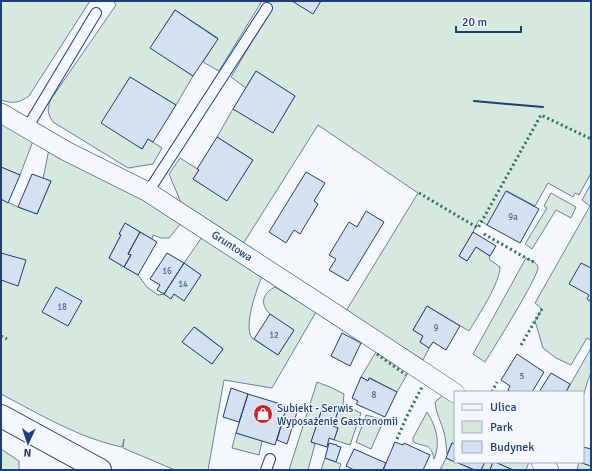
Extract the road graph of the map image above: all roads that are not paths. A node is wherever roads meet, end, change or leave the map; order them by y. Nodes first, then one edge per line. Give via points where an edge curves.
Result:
1 (267, 8) dead end
2 (96, 13) dead end
3 (1, 113) edge
4 (27, 128) junction
5 (148, 192) junction
6 (454, 392) edge
7 (1, 416) edge
8 (270, 459) dead end
9 (100, 470) edge
10 (266, 470) edge

1 - 5 lane
2 - 4 lane
3 - 4 street, Gruntowa
4 - 5 street, Gruntowa via 66,151
5 - 6 street, Gruntowa
7 - 9 street
8 - 10 lane

